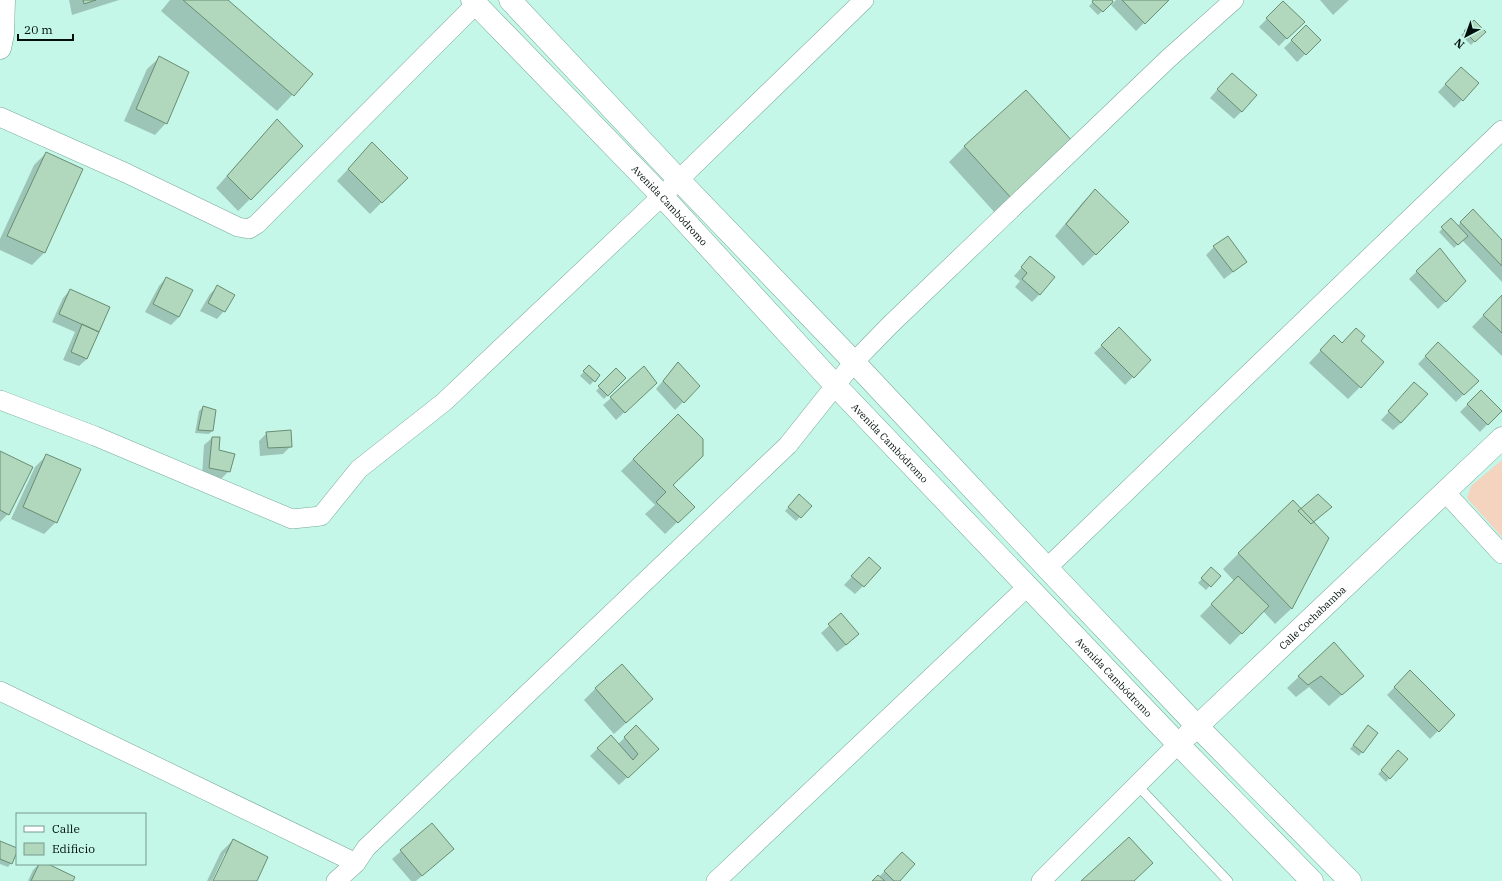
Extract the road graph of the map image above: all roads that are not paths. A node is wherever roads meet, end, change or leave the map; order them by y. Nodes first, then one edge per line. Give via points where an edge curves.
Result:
1 (4, 0) edge
2 (510, 0) edge
3 (864, 0) edge
4 (1234, 0) edge
5 (474, 2) edge
6 (0, 48) edge
7 (0, 117) edge
8 (1502, 130) edge
9 (679, 180) junction
10 (662, 196) junction
11 (854, 362) junction
12 (835, 385) junction
13 (0, 400) edge
14 (1502, 438) edge
15 (1445, 492) junction
16 (1502, 554) edge
17 (1047, 568) junction
18 (1028, 586) junction
19 (0, 691) edge
20 (1198, 726) junction
21 (1178, 744) junction
22 (1138, 786) junction
23 (356, 863) junction
24 (336, 881) edge
25 (716, 881) edge
26 (1041, 881) edge
27 (1228, 881) edge
28 (1312, 881) edge
29 (1350, 881) edge

1 - 6 street
2 - 9 street
3 - 9 street
4 - 11 street via 1169,58
5 - 7 street via 262,219 249,229 238,227 126,173
5 - 10 street, Avenida Cambódromo
8 - 17 street
9 - 10 street
9 - 11 street
10 - 12 street, Avenida Cambódromo
10 - 13 street via 444,402 359,469 321,516 292,519 95,436
11 - 12 street
11 - 17 street
12 - 18 street, Avenida Cambódromo
12 - 23 street via 788,445 366,848
14 - 15 street, Calle Cochabamba
15 - 16 street
15 - 20 street, Calle Cochabamba
17 - 20 street
18 - 21 street, Avenida Cambódromo
18 - 25 street
19 - 23 street
20 - 21 street, Calle Cochabamba
20 - 29 street
21 - 22 street, Calle Cochabamba
21 - 28 street, Avenida Cambódromo
22 - 26 street, Calle Cochabamba
22 - 27 lane
23 - 24 street

